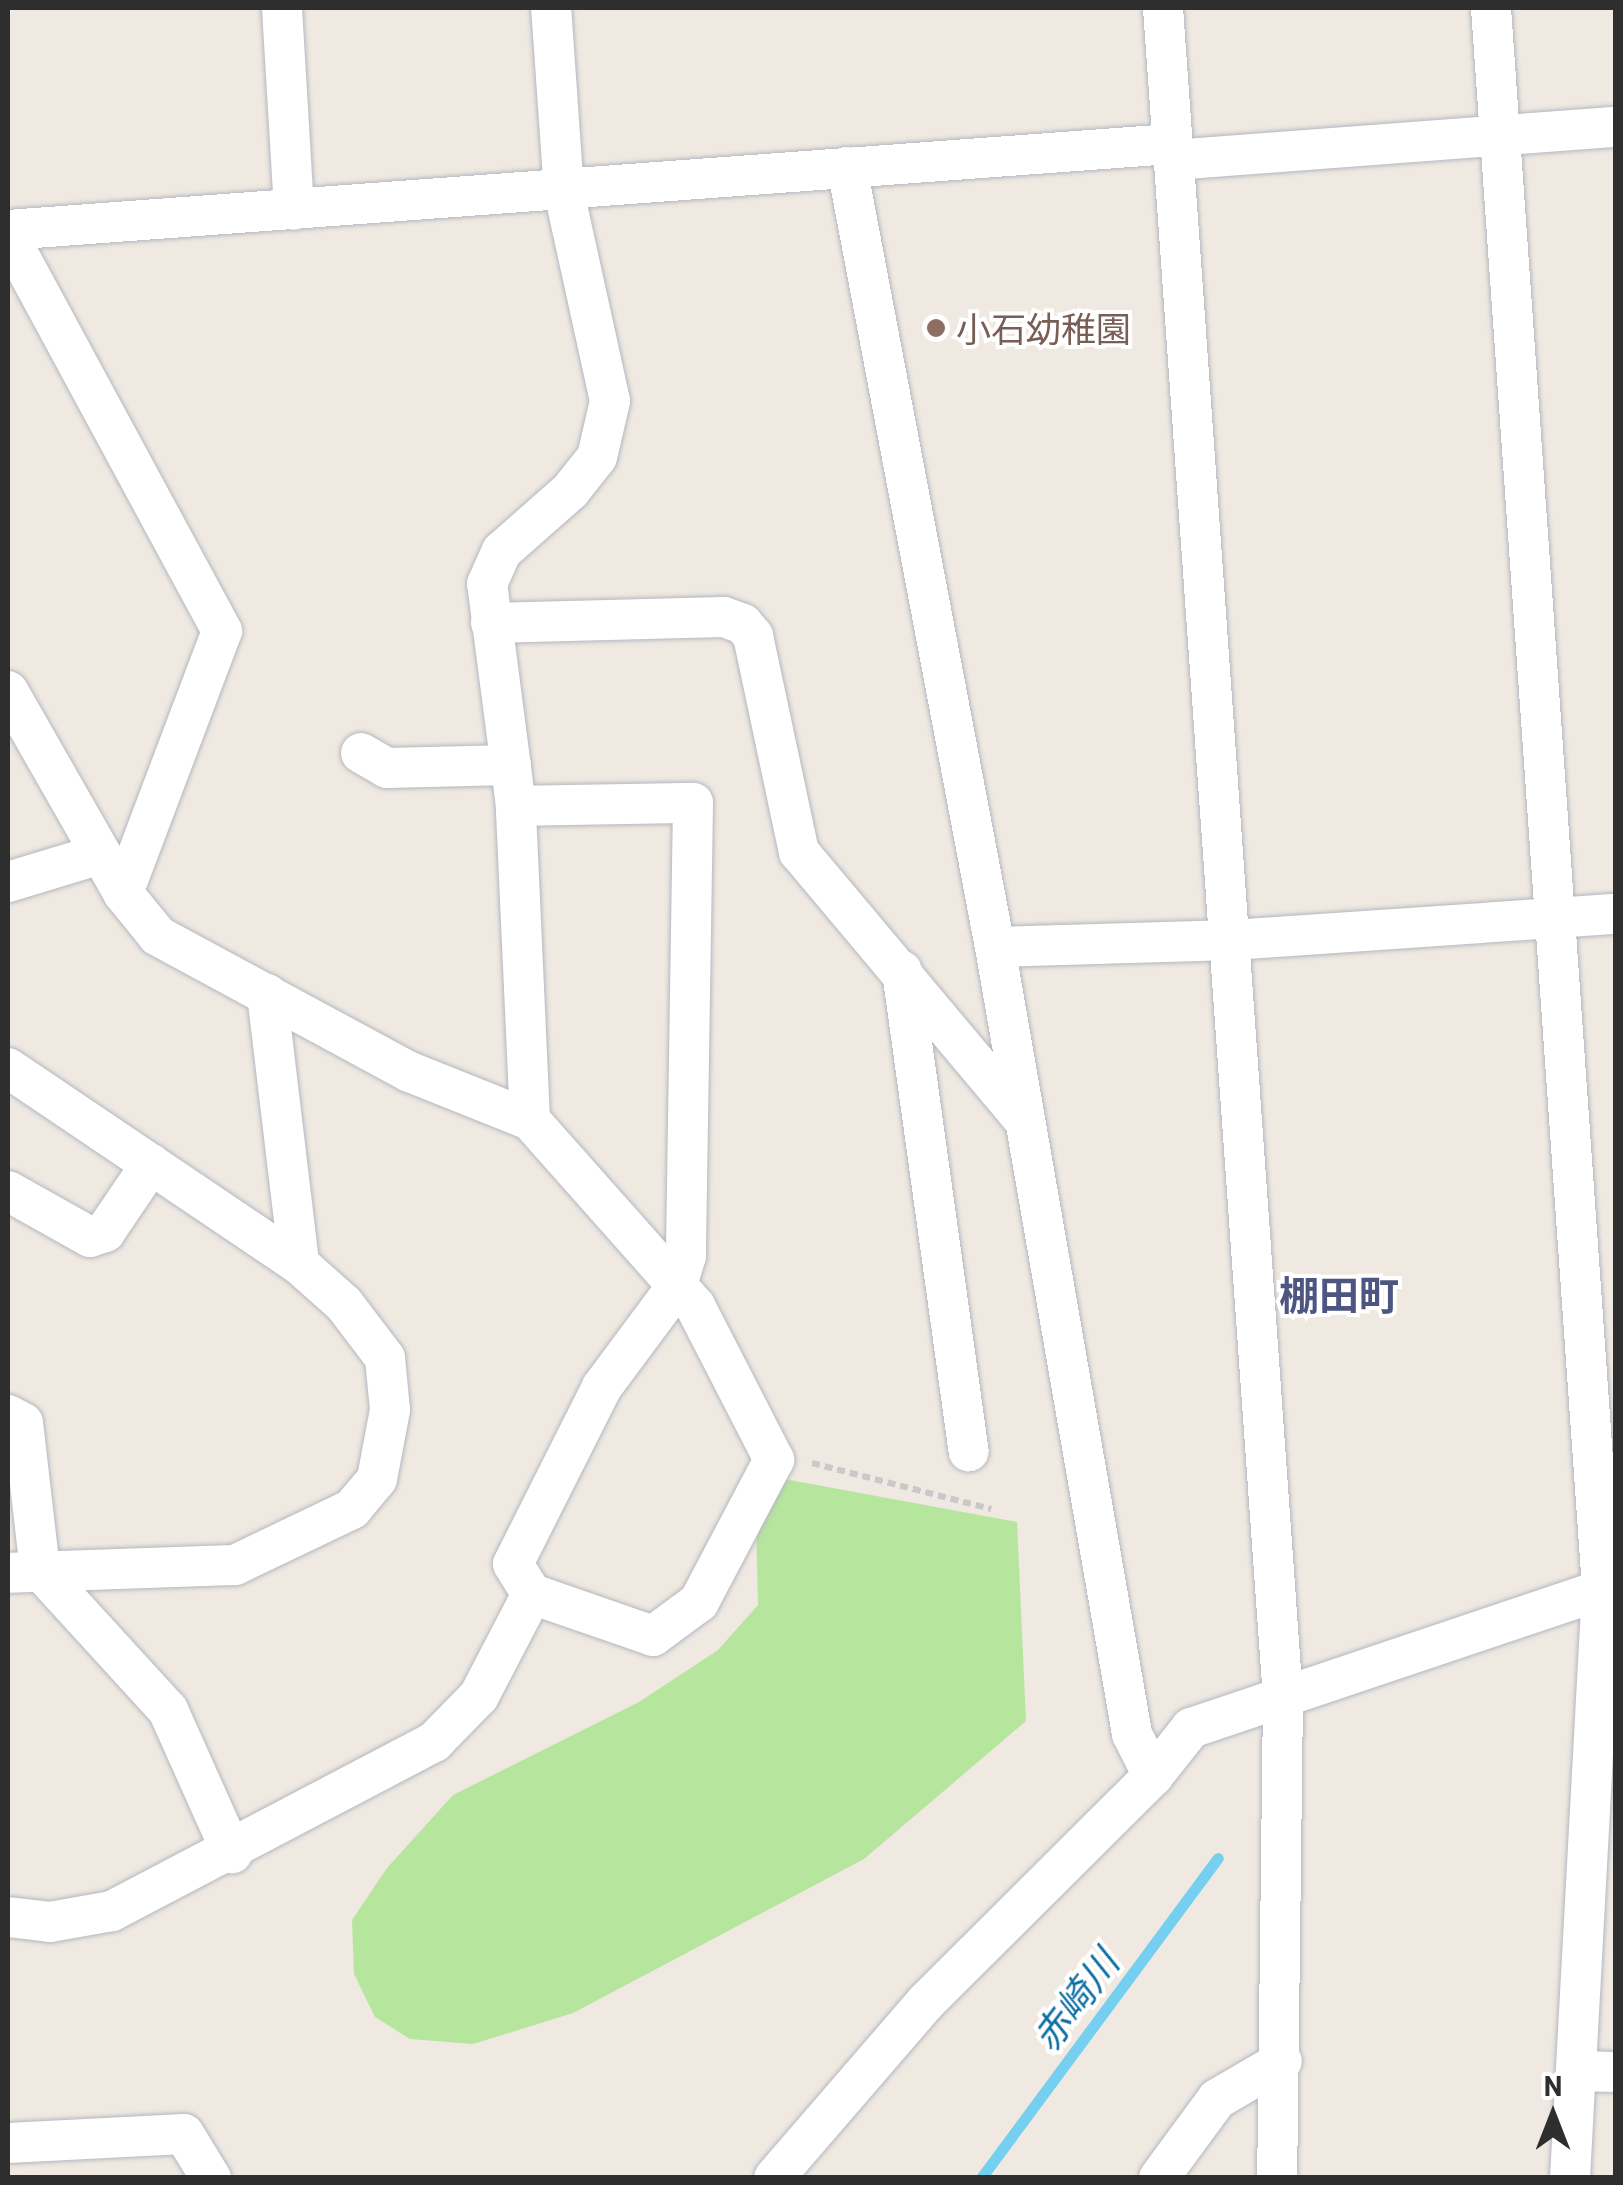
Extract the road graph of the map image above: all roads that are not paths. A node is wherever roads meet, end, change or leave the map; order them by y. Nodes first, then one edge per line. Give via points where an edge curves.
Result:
1 (282, 8) edge
2 (551, 8) edge
3 (1163, 8) edge
4 (1491, 8) edge
5 (1616, 127) edge
6 (1498, 136) junction
7 (1173, 152) junction
8 (847, 167) junction
9 (564, 192) junction
10 (294, 210) junction
11 (8, 232) edge
12 (491, 624) junction
13 (8, 691) edge
14 (361, 754) dead end
15 (511, 765) junction
16 (516, 806) junction
17 (101, 854) junction
18 (8, 882) edge
19 (124, 893) junction
20 (1616, 914) edge
21 (1554, 918) junction
22 (1232, 940) junction
23 (995, 947) junction
24 (902, 967) junction
25 (267, 994) junction
26 (8, 1068) edge
27 (530, 1120) junction
28 (1026, 1122) junction
29 (151, 1164) junction
30 (8, 1191) edge
31 (299, 1264) junction
32 (677, 1286) junction
33 (8, 1415) edge
34 (970, 1452) dead end
35 (24, 1571) edge
36 (1609, 1587) edge
37 (532, 1594) junction
38 (1283, 1698) junction
39 (1153, 1776) junction
40 (232, 1852) junction
41 (8, 1917) edge
42 (1282, 2062) junction
43 (1576, 2071) junction
44 (1616, 2072) edge
45 (8, 2144) edge
46 (211, 2178) edge
47 (774, 2178) edge
48 (1159, 2178) edge
49 (1277, 2178) edge
50 (1570, 2178) edge

1 - 10 street
2 - 9 street
3 - 7 street
4 - 6 street
5 - 6 street
6 - 7 street
6 - 21 street
7 - 8 street
7 - 22 street
8 - 9 street
8 - 23 street
9 - 10 street
9 - 12 street via 610,401 597,457 570,491 502,551 486,584
10 - 11 street
11 - 19 street via 222,631
12 - 15 street
12 - 24 street via 724,617 743,624 753,636 800,852
13 - 17 street
14 - 15 street via 387,768
15 - 16 street
16 - 27 street
16 - 32 street via 692,803 686,1256
17 - 18 street
17 - 19 street
19 - 25 street via 158,936
20 - 21 street
21 - 22 street
21 - 36 street
22 - 23 street
22 - 38 street
23 - 28 street
24 - 28 street
24 - 34 street
25 - 27 street via 410,1072
25 - 31 street
26 - 29 street
27 - 32 street
28 - 39 street via 1132,1734
29 - 30 street via 106,1232 90,1237
29 - 31 street
31 - 35 street via 344,1304 386,1358 390,1410 377,1478 352,1509 236,1566
32 - 37 street via 602,1387 513,1564
32 - 37 street via 695,1306 782,1459 699,1602 652,1636
33 - 35 street via 23,1422
35 - 40 street via 168,1710
36 - 38 street
36 - 43 street
37 - 40 street via 480,1696 434,1742
38 - 39 street via 1191,1728
38 - 42 street
39 - 47 street via 926,2002
40 - 41 street via 112,1910 50,1922
42 - 48 street via 1217,2099
42 - 49 street
43 - 44 street
43 - 50 street
45 - 46 street via 184,2134

